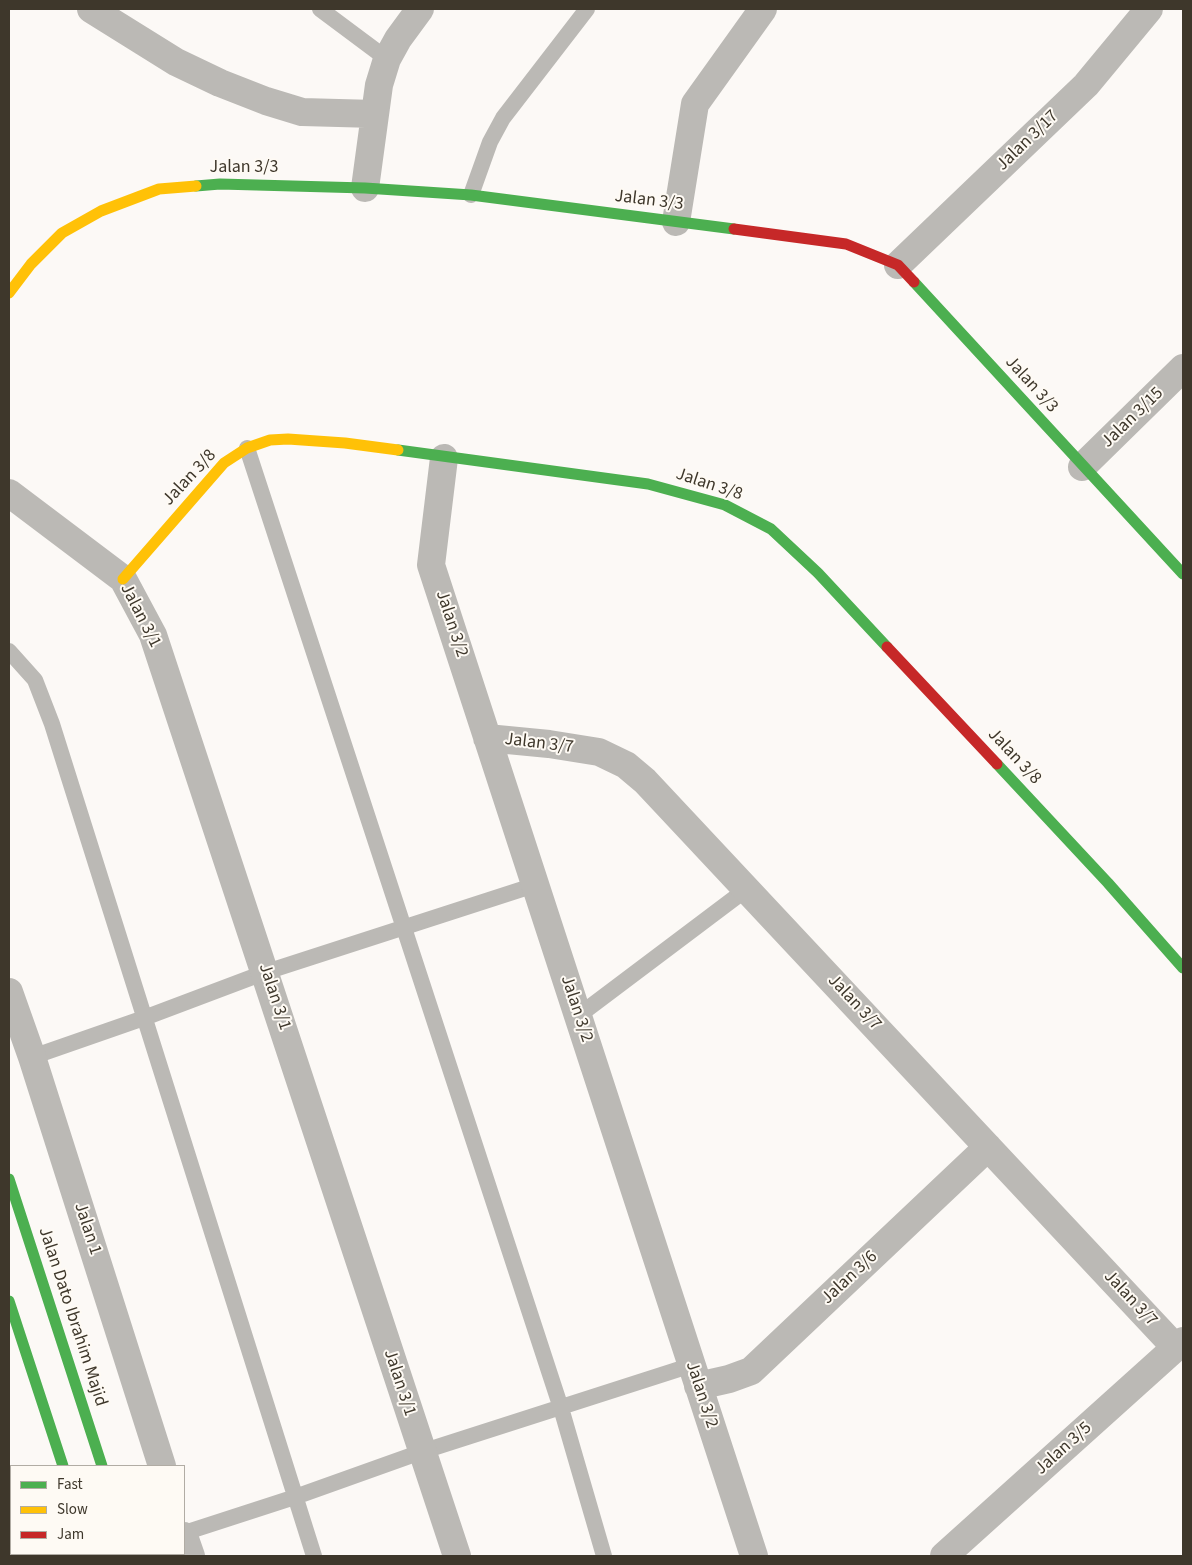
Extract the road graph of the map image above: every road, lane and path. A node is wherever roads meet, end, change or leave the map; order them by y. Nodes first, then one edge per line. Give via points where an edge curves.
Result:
1 (91, 9) edge
2 (320, 9) edge
3 (420, 9) edge
4 (587, 9) edge
5 (763, 9) edge
6 (1149, 9) edge
7 (387, 59) junction
8 (375, 114) junction
9 (365, 188) junction
10 (471, 196) junction
11 (676, 222) junction
12 (898, 265) junction
13 (9, 293) edge
14 (1183, 368) edge
15 (247, 448) junction
16 (444, 458) junction
17 (1082, 467) junction
18 (9, 493) edge
19 (1183, 574) edge
20 (123, 580) junction
21 (9, 651) edge
22 (488, 738) junction
23 (535, 885) junction
24 (748, 888) junction
25 (404, 927) junction
26 (1183, 968) edge
27 (266, 972) junction
28 (9, 992) edge
29 (578, 1016) junction
30 (144, 1018) junction
31 (32, 1057) junction
32 (988, 1147) junction
33 (9, 1179) edge
34 (9, 1301) edge
35 (1180, 1345) edge
36 (695, 1375) junction
37 (561, 1408) junction
38 (421, 1452) junction
39 (63, 1465) edge
40 (102, 1465) edge
41 (162, 1465) edge
42 (295, 1497) junction
43 (185, 1534) edge
44 (185, 1537) edge
45 (191, 1556) edge
46 (314, 1556) edge
47 (457, 1556) edge
48 (604, 1556) edge
49 (754, 1556) edge
50 (944, 1556) edge

1 - 8 street via 176,62 220,84 302,112
2 - 7 lane
3 - 7 street
4 - 10 lane via 502,118
5 - 11 street via 695,104
6 - 12 street, Jalan 3/17 via 1086,85
7 - 8 street
8 - 9 street
9 - 10 street, Jalan 3/3
9 - 13 street, Jalan 3/3 via 220,184 160,189 101,211 62,233 31,264
10 - 11 street, Jalan 3/3
11 - 12 street, Jalan 3/3 via 846,244
12 - 17 street, Jalan 3/3
14 - 17 street, Jalan 3/15
15 - 16 street, Jalan 3/8 via 270,440 288,439 345,443
15 - 20 street, Jalan 3/8 via 224,463
15 - 25 lane
16 - 22 street, Jalan 3/2 via 431,566
16 - 26 street, Jalan 3/8 via 648,484 725,505 771,529 818,573 1108,883
17 - 19 street, Jalan 3/3
18 - 20 street, Jalan 3/1
20 - 27 street, Jalan 3/1 via 153,635
21 - 30 lane via 35,680 52,724
22 - 23 street, Jalan 3/2
22 - 24 street, Jalan 3/7 via 599,752 626,765
23 - 25 lane
23 - 29 street, Jalan 3/2
24 - 29 lane
24 - 32 street, Jalan 3/7
25 - 27 lane
25 - 37 lane
27 - 30 lane
27 - 38 street, Jalan 3/1
28 - 31 street, Jalan 1
29 - 36 street, Jalan 3/2
30 - 31 lane
30 - 42 lane
31 - 41 street, Jalan 1
32 - 35 street, Jalan 3/7
32 - 36 street, Jalan 3/6 via 750,1371 729,1379
33 - 40 street, Jalan Dato Ibrahim Majid
34 - 39 street
35 - 50 street, Jalan 3/5
36 - 37 lane
36 - 49 street, Jalan 3/2
37 - 38 lane
37 - 48 lane
38 - 42 lane
38 - 47 street, Jalan 3/1
42 - 43 lane
42 - 46 lane
44 - 45 street

